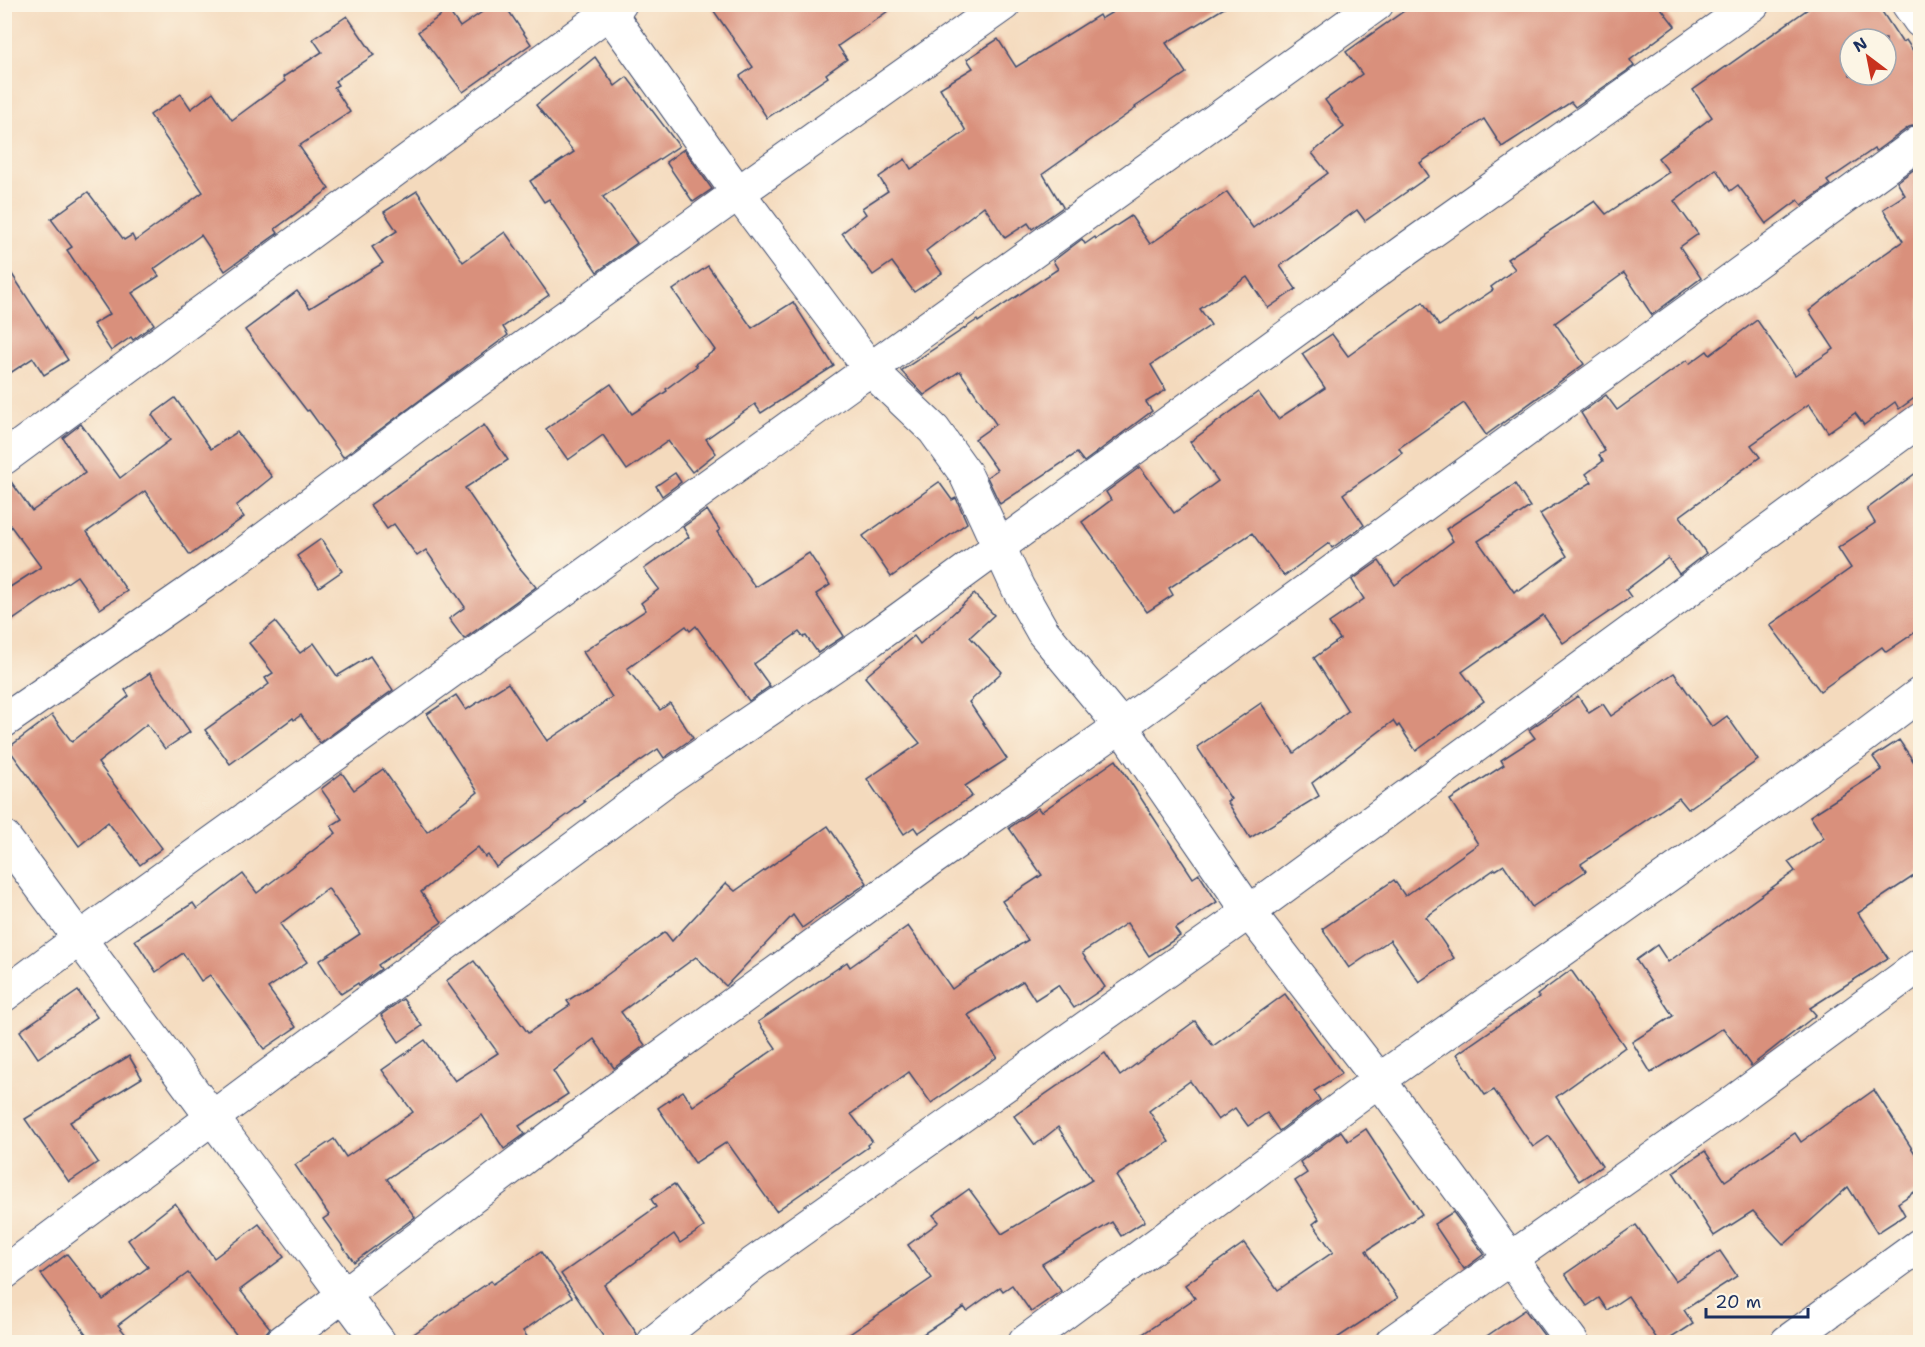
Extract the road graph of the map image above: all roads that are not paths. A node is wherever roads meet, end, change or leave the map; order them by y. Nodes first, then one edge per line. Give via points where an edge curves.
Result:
1 (1004, 4) edge
2 (1377, 4) edge
3 (1753, 4) edge
4 (1908, 4) edge
5 (610, 7) edge
6 (1920, 21) edge
7 (1920, 142) edge
8 (738, 193) junction
9 (870, 370) junction
10 (1920, 420) edge
11 (4, 458) edge
12 (999, 547) junction
13 (1920, 694) edge
14 (4, 721) edge
15 (1121, 726) junction
16 (4, 837) edge
17 (1249, 912) junction
18 (79, 939) junction
19 (1920, 965) edge
20 (4, 995) edge
21 (1379, 1080) junction
22 (211, 1117) junction
23 (1920, 1245) edge
24 (1511, 1259) junction
25 (4, 1273) edge
26 (344, 1296) junction
27 (282, 1342) edge
28 (379, 1342) edge
29 (654, 1342) edge
30 (1025, 1342) edge
31 (1392, 1342) edge
32 (1572, 1342) edge
33 (1787, 1342) edge

1 - 8 street
2 - 9 street
3 - 12 street via 1407,249
4 - 6 street
5 - 8 street
5 - 11 street
7 - 15 street
8 - 9 street
8 - 14 street via 232,563
9 - 12 street via 934,430 965,473
9 - 18 street
10 - 17 street
12 - 15 street via 1043,632
12 - 22 street via 871,640 668,778
13 - 21 street
15 - 17 street
15 - 26 street via 555,1134
16 - 18 street
17 - 21 street
17 - 29 street via 754,1263
18 - 20 street
18 - 22 street
19 - 24 street
21 - 24 street
21 - 30 street
22 - 25 street
22 - 26 street
23 - 33 street
24 - 31 street
24 - 32 street
26 - 27 street
26 - 28 street

